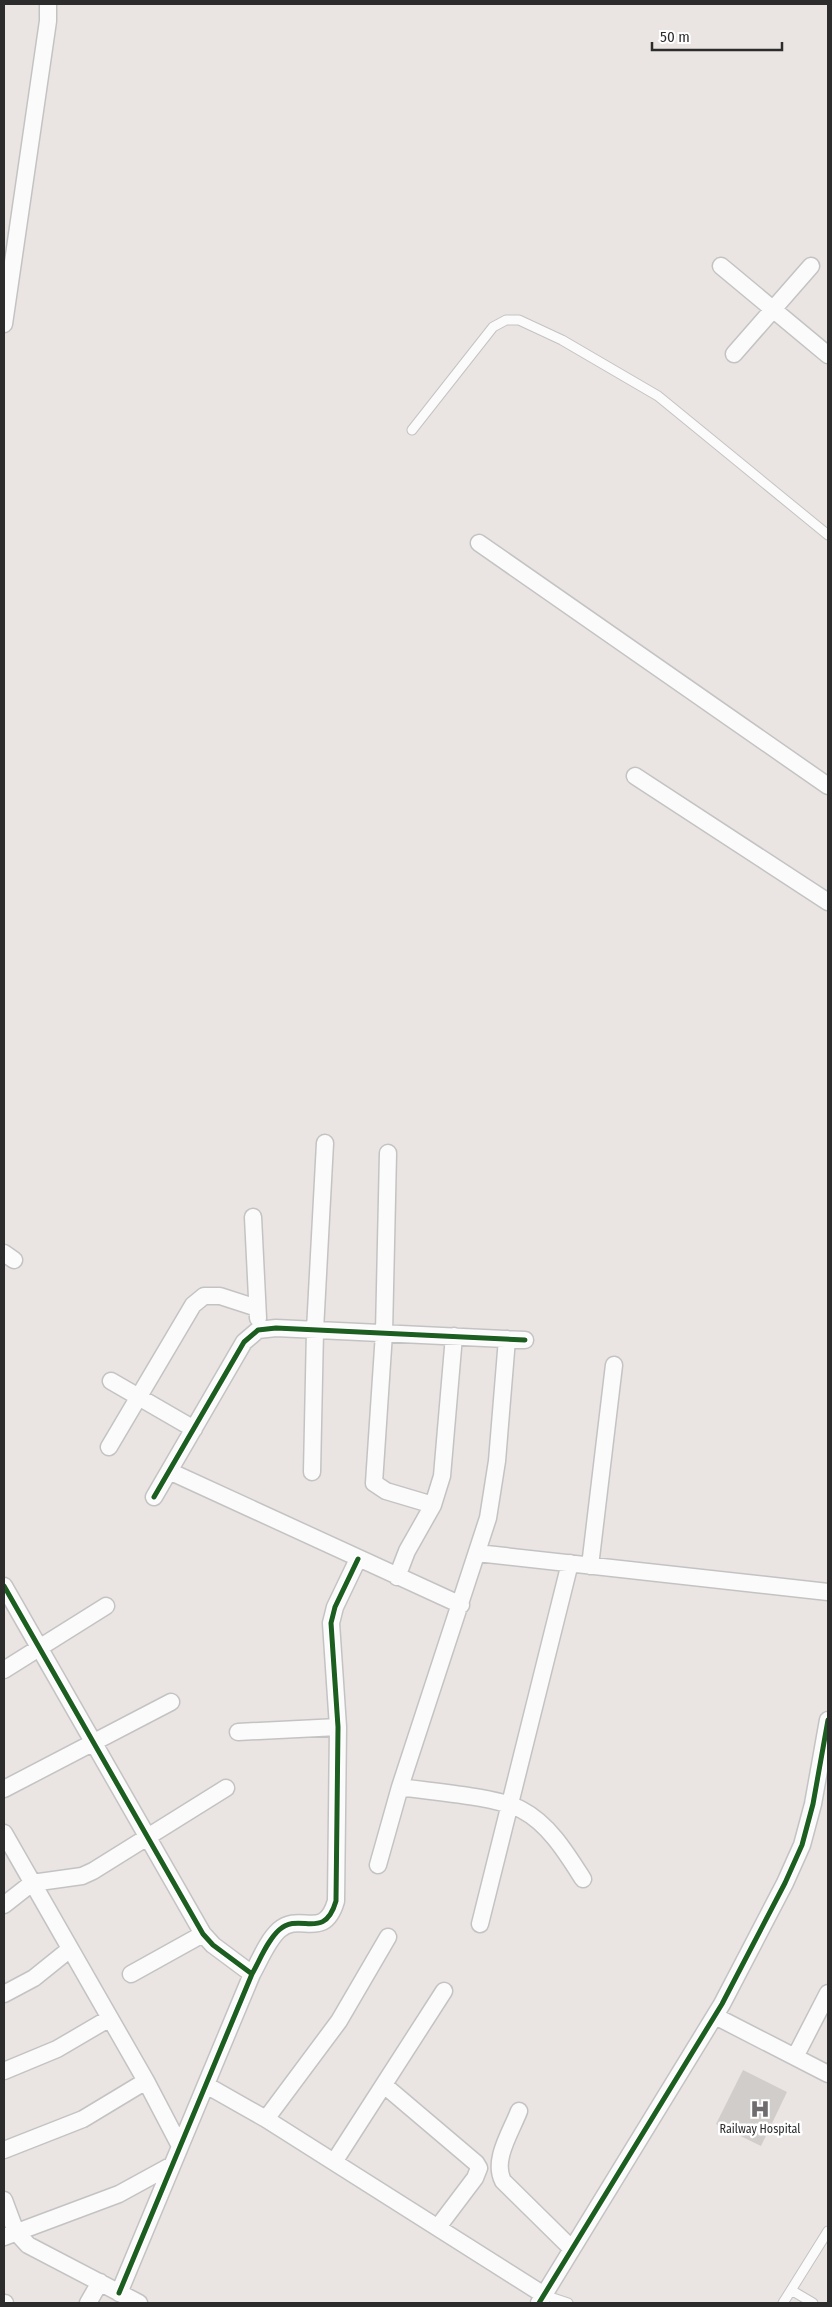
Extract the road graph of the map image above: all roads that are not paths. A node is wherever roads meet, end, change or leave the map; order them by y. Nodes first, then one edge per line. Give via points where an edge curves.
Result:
1 (48, 4) edge
2 (721, 266) dead end
3 (811, 266) dead end
4 (773, 310) junction
5 (4, 324) edge
6 (734, 354) dead end
7 (828, 355) edge
8 (412, 430) dead end
9 (828, 535) edge
10 (479, 542) dead end
11 (635, 776) dead end
12 (828, 786) edge
13 (828, 902) edge
14 (325, 1143) dead end
15 (388, 1153) dead end
16 (253, 1217) dead end
17 (257, 1308) junction
18 (258, 1330) junction
19 (315, 1330) junction
20 (384, 1333) junction
21 (454, 1336) junction
22 (507, 1339) junction
23 (525, 1340) dead end
24 (614, 1365) dead end
25 (111, 1381) dead end
26 (139, 1397) junction
27 (194, 1429) junction
28 (109, 1447) dead end
29 (169, 1471) junction
30 (312, 1472) dead end
31 (154, 1497) dead end
32 (433, 1505) junction
33 (477, 1553) junction
34 (358, 1559) junction
35 (570, 1563) junction
36 (590, 1566) junction
37 (397, 1577) junction
38 (4, 1586) edge
39 (828, 1592) edge
40 (461, 1605) junction
41 (106, 1606) dead end
42 (40, 1649) junction
43 (4, 1670) edge
44 (172, 1702) dead end
45 (828, 1720) edge
46 (338, 1727) junction
47 (238, 1732) dead end
48 (94, 1742) junction
49 (400, 1787) junction
50 (226, 1788) dead end
51 (4, 1789) edge
52 (509, 1805) junction
53 (4, 1833) edge
54 (148, 1838) junction
55 (378, 1865) dead end
56 (582, 1879) dead end
57 (32, 1883) junction
58 (4, 1905) edge
59 (480, 1924) dead end
60 (203, 1934) junction
61 (388, 1937) dead end
62 (70, 1949) junction
63 (131, 1974) dead end
64 (252, 1974) junction
65 (444, 1991) dead end
66 (828, 1993) edge
67 (4, 1994) edge
68 (715, 2016) junction
69 (110, 2018) junction
70 (795, 2057) junction
71 (4, 2071) edge
72 (828, 2074) edge
73 (146, 2081) junction
74 (384, 2084) junction
75 (206, 2085) junction
76 (519, 2111) dead end
77 (266, 2119) junction
78 (180, 2146) junction
79 (4, 2150) edge
80 (334, 2162) junction
81 (172, 2165) junction
82 (4, 2200) edge
83 (438, 2227) junction
84 (828, 2231) edge
85 (10, 2235) edge
86 (572, 2249) junction
87 (100, 2282) junction
88 (791, 2290) junction
89 (119, 2293) junction
90 (542, 2299) edge
91 (88, 2303) edge
92 (139, 2303) edge
93 (568, 2303) edge
94 (783, 2303) edge
95 (813, 2303) edge

1 - 5 street
2 - 4 street
3 - 4 street
4 - 6 street
4 - 7 street
8 - 9 lane via 493,327 506,320 519,320 562,340 658,396
10 - 12 street
11 - 13 street
14 - 19 street
15 - 20 street
16 - 17 street
17 - 18 street
17 - 26 street via 220,1296 204,1296 193,1305
18 - 19 street
18 - 27 street via 244,1342
19 - 20 street
19 - 30 street
20 - 21 street
20 - 32 street via 374,1483 386,1491
21 - 22 street
21 - 32 street via 442,1476
22 - 23 street
22 - 33 street via 493,1493
24 - 36 street
25 - 26 street
26 - 27 street
26 - 28 street
27 - 29 street
29 - 31 street
29 - 34 street
32 - 37 street via 406,1551
33 - 35 street
33 - 40 street
34 - 37 street
34 - 46 street via 335,1607 331,1623
35 - 36 street
35 - 52 street
36 - 39 street
37 - 40 street
38 - 42 street
40 - 49 street
41 - 42 street
42 - 43 street
42 - 48 street
44 - 48 street
45 - 68 street via 802,1845 786,1883
46 - 47 street
46 - 64 street via 334,1908 324,1923 296,1924 281,1929
48 - 51 street
48 - 54 street
49 - 52 street
49 - 55 street
50 - 54 street
52 - 56 street via 539,1822 567,1854
52 - 59 street
53 - 57 street
54 - 57 street via 82,1876
54 - 60 street
57 - 58 street
57 - 62 street
60 - 63 street
60 - 64 street via 213,1946
61 - 77 street via 338,2021
62 - 67 street via 34,1978
62 - 69 street
64 - 75 street
65 - 74 street
66 - 70 street
68 - 70 street
68 - 86 street
69 - 71 street via 57,2049
69 - 73 street
70 - 72 street
73 - 78 street
73 - 79 street via 83,2119
74 - 80 street
74 - 83 street via 479,2168 476,2178
75 - 77 street
75 - 78 street
76 - 86 street via 498,2163 498,2173 503,2182
77 - 80 street
78 - 81 street
80 - 83 street
81 - 85 street via 119,2194
81 - 89 street
82 - 85 street
83 - 90 street
84 - 88 lane
85 - 87 street
86 - 90 street
87 - 89 street
87 - 91 street
88 - 94 lane
88 - 95 lane
89 - 92 street
90 - 93 lane

